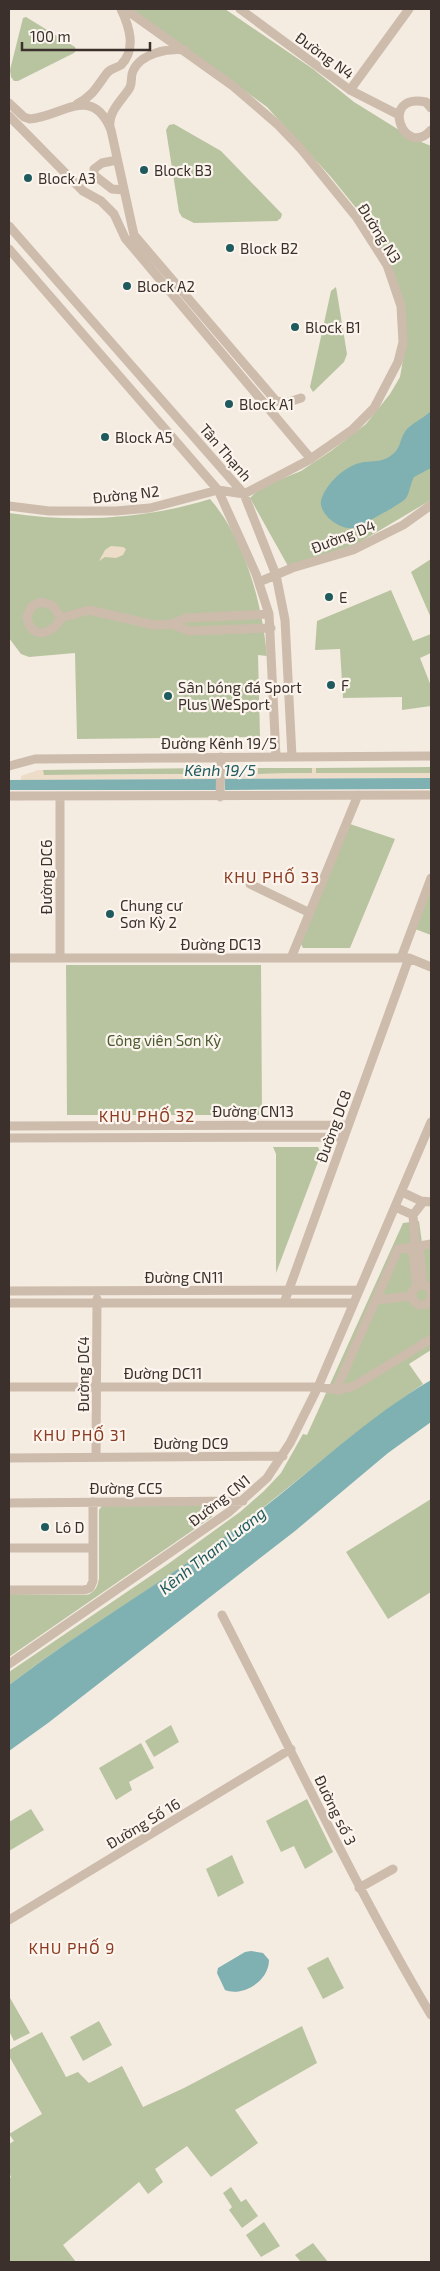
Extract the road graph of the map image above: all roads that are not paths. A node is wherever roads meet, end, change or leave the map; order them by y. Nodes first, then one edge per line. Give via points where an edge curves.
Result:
1 (121, 9) edge
2 (125, 9) edge
3 (240, 9) edge
4 (409, 9) edge
5 (184, 50) junction
6 (116, 67) junction
7 (131, 79) junction
8 (350, 90) junction
9 (92, 95) junction
10 (429, 101) edge
11 (9, 103) edge
12 (76, 104) junction
13 (93, 108) junction
14 (112, 113) junction
15 (102, 115) junction
16 (399, 115) junction
17 (9, 116) edge
18 (111, 130) junction
19 (431, 130) edge
20 (118, 160) junction
21 (124, 190) junction
22 (9, 226) edge
23 (9, 249) edge
24 (301, 398) dead end
25 (311, 459) junction
26 (218, 490) junction
27 (244, 494) junction
28 (431, 505) edge
29 (9, 506) edge
30 (276, 575) junction
31 (259, 582) junction
32 (269, 614) junction
33 (60, 618) dead end
34 (172, 624) junction
35 (271, 628) junction
36 (431, 756) edge
37 (221, 757) junction
38 (276, 757) junction
39 (292, 757) junction
40 (9, 766) edge
41 (220, 793) junction
42 (358, 795) junction
43 (431, 795) edge
44 (9, 796) edge
45 (60, 796) junction
46 (431, 878) edge
47 (250, 884) dead end
48 (310, 912) junction
49 (9, 958) edge
50 (60, 958) junction
51 (291, 958) junction
52 (405, 958) junction
53 (431, 967) edge
54 (431, 1122) edge
55 (348, 1125) junction
56 (9, 1126) edge
57 (344, 1137) junction
58 (9, 1138) edge
59 (427, 1143) edge
60 (402, 1192) junction
61 (429, 1202) edge
62 (396, 1205) junction
63 (413, 1216) junction
64 (431, 1244) edge
65 (415, 1246) junction
66 (420, 1286) junction
67 (288, 1290) junction
68 (358, 1290) junction
69 (9, 1291) edge
70 (97, 1291) junction
71 (431, 1294) edge
72 (412, 1296) junction
73 (376, 1300) junction
74 (9, 1303) edge
75 (97, 1303) junction
76 (284, 1303) junction
77 (353, 1303) junction
78 (431, 1339) edge
79 (9, 1387) edge
80 (97, 1387) junction
81 (318, 1387) junction
82 (336, 1390) junction
83 (283, 1456) junction
84 (96, 1457) junction
85 (9, 1458) edge
86 (243, 1501) junction
87 (93, 1502) junction
88 (9, 1503) edge
89 (9, 1548) edge
90 (93, 1548) junction
91 (9, 1590) edge
92 (222, 1615) dead end
93 (9, 1664) edge
94 (291, 1749) junction
95 (393, 1869) dead end
96 (359, 1888) junction
97 (9, 1920) edge
98 (431, 2015) edge

1 - 6 street via 130,38 126,56
2 - 5 street, Đường N3
3 - 8 street, Đường N4
4 - 8 street
5 - 7 street via 168,50 150,56 136,66
5 - 25 street, Đường N3 via 233,86 301,149 374,244 386,265 401,306 403,342 384,392 364,420
6 - 7 street via 126,70
6 - 9 street via 107,73
7 - 14 street via 130,87
8 - 16 street, Đường N4
9 - 12 street
9 - 13 street
10 - 16 street via 407,103
11 - 12 street via 30,119
12 - 13 street
13 - 15 street
14 - 15 street
14 - 18 street
15 - 18 street
16 - 19 street via 400,125 408,134 419,137
17 - 25 street via 83,191 101,201 114,214 126,238
18 - 20 street
20 - 21 street
20 - 21 street via 97,165 94,175 112,189
21 - 24 street via 134,235 276,401 286,403
22 - 27 street, Tân Thạnh
23 - 26 street, Tân Thạnh
25 - 27 street, Đường N3
26 - 27 street, Đường N2
26 - 29 street, Đường N2 via 150,508 116,511 74,512
26 - 31 street, Tân Thạnh
27 - 30 street, Tân Thạnh
28 - 30 street, Đường D4 via 403,525 353,550
30 - 31 street, Đường D4
30 - 39 street, Tân Thạnh via 285,620
31 - 32 street, Tân Thạnh
32 - 34 street via 186,618
32 - 35 street, Tân Thạnh
33 - 34 street via 89,610 139,623
34 - 35 street via 189,631
35 - 38 street, Tân Thạnh
36 - 39 street, Đường Kênh 19/5
37 - 38 street, Đường Kênh 19/5
37 - 40 street, Đường Kênh 19/5 via 35,759
37 - 41 street
38 - 39 street, Đường Kênh 19/5
41 - 42 street
41 - 45 street
42 - 43 street
42 - 48 street
44 - 45 street
45 - 50 street, Đường DC6
46 - 52 street, Đường DC8
47 - 48 street
48 - 51 street
49 - 50 street, Đường DC13
50 - 51 street, Đường DC13
51 - 52 street, Đường DC13
52 - 53 street, Đường DC13
52 - 55 street, Đường DC8
54 - 59 street, Đường CN1
55 - 56 street, Đường CN13
55 - 57 street, Đường DC8
57 - 58 street, Đường CN13
57 - 67 street, Đường DC8
59 - 60 street, Đường CN1
60 - 61 street
60 - 62 street, Đường CN1
61 - 63 street
62 - 63 street
62 - 68 street, Đường CN1
63 - 65 street
64 - 65 street
65 - 66 street
65 - 73 street via 398,1250
66 - 71 street via 429,1288
66 - 72 street
67 - 68 street, Đường CN11
67 - 70 street, Đường CN11
67 - 76 street, Đường DC8
68 - 77 street, Đường CN1
69 - 70 street, Đường CN11
70 - 75 street, Đường DC4
71 - 72 street via 430,1300 424,1304 416,1303
72 - 73 street
73 - 82 street
74 - 75 street, Đường CN11
75 - 76 street, Đường CN11
75 - 80 street, Đường DC4
76 - 77 street, Đường CN11
77 - 81 street, Đường CN1
78 - 82 street via 354,1386
79 - 80 street, Đường DC11
80 - 81 street, Đường DC11
80 - 84 street, Đường DC4
81 - 82 street, Đường DC11
81 - 83 street, Đường CN1
83 - 84 street, Đường DC9
83 - 86 street, Đường CN1 via 267,1478
84 - 85 street, Đường DC9
86 - 87 street, Đường CC5
86 - 93 street, Đường CN1
87 - 88 street, Đường CC5
87 - 90 street
89 - 90 street
90 - 91 street via 93,1580 88,1590
92 - 94 street, Đường số 3
94 - 96 street, Đường số 3
94 - 97 street, Đường Số 16
95 - 96 street
96 - 98 street, Đường số 3

